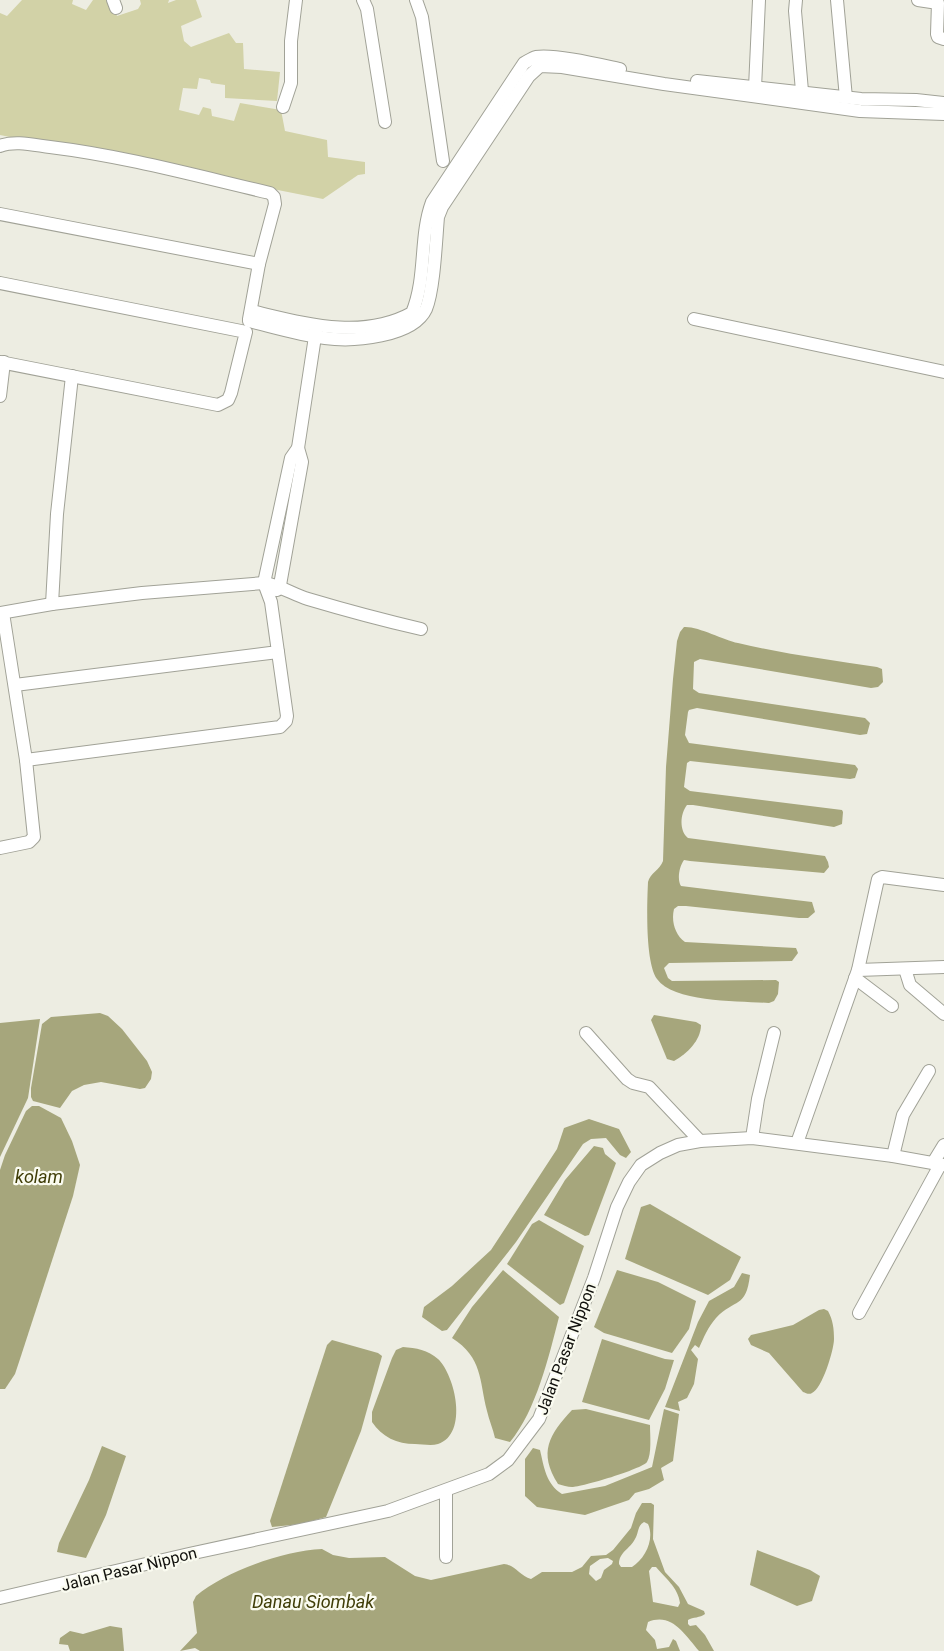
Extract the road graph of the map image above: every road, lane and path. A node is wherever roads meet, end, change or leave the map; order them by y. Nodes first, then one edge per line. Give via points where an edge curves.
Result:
1 (296, 0) edge
2 (363, 0) edge
3 (416, 0) edge
4 (759, 0) edge
5 (796, 0) edge
6 (837, 0) edge
7 (918, 0) edge
8 (944, 39) edge
9 (705, 86) junction
10 (755, 88) junction
11 (802, 92) junction
12 (846, 98) junction
13 (944, 103) edge
14 (861, 105) junction
15 (283, 107) dead end
16 (944, 114) edge
17 (386, 122) dead end
18 (0, 146) edge
19 (443, 161) dead end
20 (0, 214) edge
21 (259, 264) junction
22 (0, 283) edge
23 (694, 319) dead end
24 (249, 321) junction
25 (316, 331) junction
26 (2, 362) edge
27 (944, 372) edge
28 (72, 376) junction
29 (0, 396) edge
30 (298, 448) junction
31 (270, 558) junction
32 (284, 561) junction
33 (264, 583) junction
34 (280, 585) junction
35 (271, 602) junction
36 (52, 604) junction
37 (2, 613) edge
38 (421, 629) dead end
39 (278, 652) junction
40 (15, 685) junction
41 (26, 760) junction
42 (0, 848) edge
43 (944, 885) edge
44 (944, 967) edge
45 (905, 969) junction
46 (856, 974) junction
47 (892, 1006) dead end
48 (944, 1014) edge
49 (586, 1033) dead end
50 (774, 1033) dead end
51 (929, 1071) dead end
52 (752, 1138) junction
53 (700, 1141) junction
54 (797, 1143) junction
55 (944, 1145) edge
56 (893, 1156) junction
57 (939, 1164) edge
58 (859, 1312) dead end
59 (446, 1491) junction
60 (446, 1557) dead end
61 (0, 1598) edge

1 - 15 street via 291,83
2 - 17 street
3 - 19 street via 434,86
4 - 10 street
5 - 11 street
6 - 12 street
7 - 8 street via 938,3 937,34
9 - 10 street
9 - 14 street
9 - 25 street via 643,77 585,62 530,59 520,68 428,218 421,286 412,313 404,323
10 - 11 street
11 - 12 street
12 - 14 street
13 - 14 street via 916,100
14 - 16 street
18 - 21 street via 15,143 146,163 270,193 275,204
20 - 21 street
21 - 24 street
22 - 24 street
23 - 27 street
24 - 25 street
24 - 28 street via 231,393 222,404 209,405
25 - 30 street
26 - 28 street
26 - 29 street
28 - 36 street
30 - 31 street via 291,458
30 - 32 street via 302,462
31 - 32 street
31 - 33 street
32 - 34 street
33 - 34 street
33 - 35 street
33 - 36 street via 142,592
34 - 35 street
34 - 38 street via 299,596 337,608
35 - 39 street
36 - 37 street
37 - 40 street
39 - 40 street
39 - 41 street via 288,716 280,727
40 - 41 street
41 - 42 street via 34,839
43 - 46 street via 878,879
44 - 45 street
45 - 46 street
45 - 48 street via 910,985
46 - 47 street
46 - 54 street
49 - 53 street via 627,1079 653,1091
50 - 52 street
51 - 56 street via 903,1115
52 - 53 street, Jalan Pasar Nippon
52 - 54 street, Jalan Pasar Nippon
53 - 59 street, Jalan Pasar Nippon via 660,1153 641,1165 628,1182 539,1419 508,1460 489,1474
54 - 56 street, Jalan Pasar Nippon
55 - 57 street
56 - 57 street, Jalan Pasar Nippon
57 - 58 street
59 - 60 street
59 - 61 street, Jalan Pasar Nippon via 388,1511

